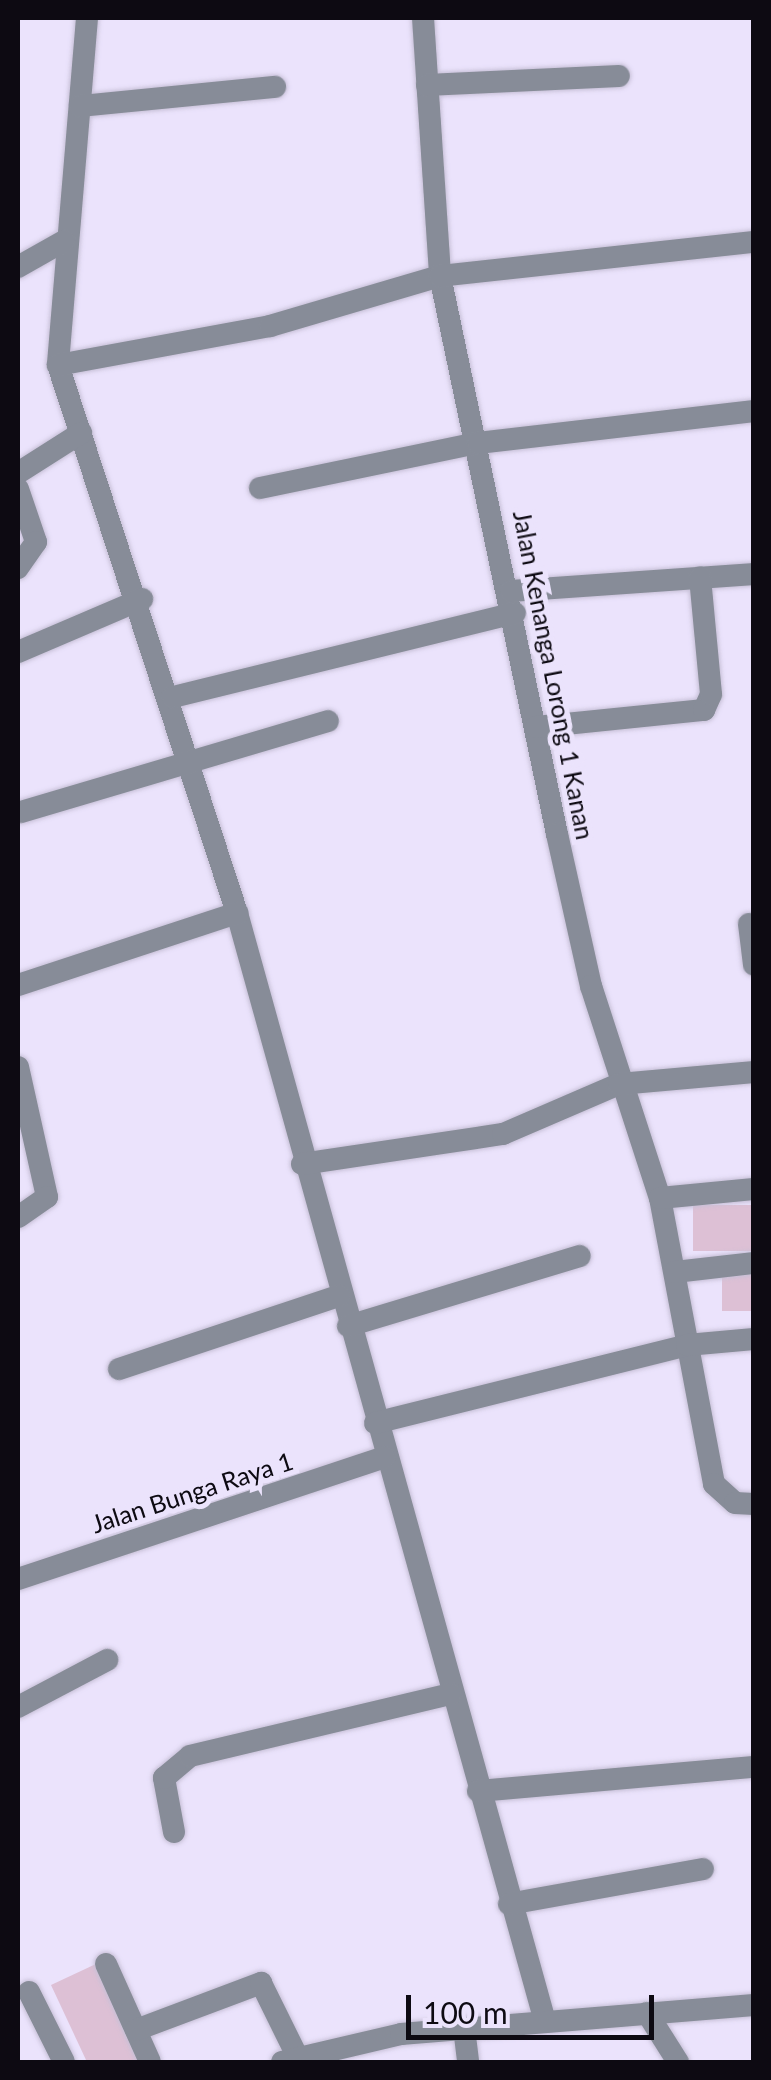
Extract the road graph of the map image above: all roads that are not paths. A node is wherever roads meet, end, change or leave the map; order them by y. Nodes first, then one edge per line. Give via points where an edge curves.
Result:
1 (86, 18) edge
2 (422, 18) edge
3 (619, 76) dead end
4 (426, 85) junction
5 (275, 87) dead end
6 (80, 106) junction
7 (64, 240) junction
8 (754, 242) edge
9 (18, 267) edge
10 (440, 276) junction
11 (58, 365) junction
12 (754, 411) edge
13 (81, 433) junction
14 (478, 443) junction
15 (18, 474) edge
16 (18, 488) edge
17 (260, 488) dead end
18 (18, 568) edge
19 (754, 574) edge
20 (700, 578) junction
21 (142, 600) junction
22 (513, 602) junction
23 (18, 652) edge
24 (173, 697) junction
25 (328, 721) dead end
26 (536, 727) junction
27 (191, 756) junction
28 (21, 812) dead end
29 (238, 913) junction
30 (749, 924) dead end
31 (754, 965) edge
32 (18, 985) edge
33 (18, 1067) edge
34 (754, 1072) edge
35 (619, 1084) junction
36 (302, 1164) junction
37 (754, 1188) edge
38 (660, 1198) junction
39 (18, 1217) edge
40 (580, 1256) dead end
41 (754, 1263) edge
42 (675, 1272) junction
43 (339, 1296) junction
44 (348, 1326) junction
45 (754, 1339) edge
46 (687, 1345) junction
47 (119, 1368) dead end
48 (375, 1423) junction
49 (384, 1458) junction
50 (754, 1504) edge
51 (18, 1579) edge
52 (107, 1660) dead end
53 (451, 1694) junction
54 (18, 1707) edge
55 (754, 1766) edge
56 (478, 1791) junction
57 (174, 1832) dead end
58 (703, 1869) dead end
59 (510, 1904) junction
60 (106, 1964) dead end
61 (29, 1992) dead end
62 (754, 2005) edge
63 (647, 2014) junction
64 (545, 2022) junction
65 (464, 2028) junction
66 (136, 2030) junction
67 (290, 2060) edge
68 (64, 2062) edge
69 (150, 2062) edge
70 (468, 2062) edge
71 (678, 2062) edge

1 - 6 street
2 - 4 street, Jalan Kenanga Lorong 1 Kanan
3 - 4 street
4 - 10 street, Jalan Kenanga Lorong 1 Kanan
5 - 6 street
6 - 7 street
7 - 9 street
7 - 11 street
8 - 10 street
10 - 11 street via 270,326
10 - 14 street, Jalan Kenanga Lorong 1 Kanan
11 - 13 street
12 - 14 street
13 - 15 street
13 - 21 street
14 - 17 street
14 - 22 street, Jalan Kenanga Lorong 1 Kanan
16 - 18 street via 36,542
19 - 20 street
20 - 22 street
20 - 26 street via 711,694 704,710
21 - 23 street
21 - 24 street
22 - 24 street
22 - 26 street, Jalan Kenanga Lorong 1 Kanan
24 - 27 street
25 - 27 street
26 - 35 street, Jalan Kenanga Lorong 1 Kanan
27 - 28 street
27 - 29 street
29 - 32 street
29 - 36 street
30 - 31 street
33 - 39 street via 47,1197
34 - 35 street
35 - 36 street via 503,1134
35 - 38 street, Jalan Kenanga Lorong 1 Kanan
36 - 43 street
37 - 38 street
38 - 42 street, Jalan Kenanga Lorong 1 Kanan
40 - 44 street
41 - 42 street
42 - 46 street, Jalan Kenanga Lorong 1 Kanan
43 - 44 street
43 - 47 street
44 - 48 street
45 - 46 street
46 - 48 street
46 - 50 street, Jalan Kenanga Lorong 1 Kanan via 714,1484 727,1499
48 - 49 street
49 - 51 street, Jalan Bunga Raya 1
49 - 53 street
52 - 54 street
53 - 56 street
53 - 57 street via 190,1756 162,1789
55 - 56 street
56 - 59 street
58 - 59 street
59 - 64 street
60 - 66 street
61 - 68 street
62 - 63 street
63 - 64 street
63 - 71 street
64 - 65 street
65 - 67 street
65 - 70 street
66 - 67 street via 261,1983 274,1994
66 - 69 street

